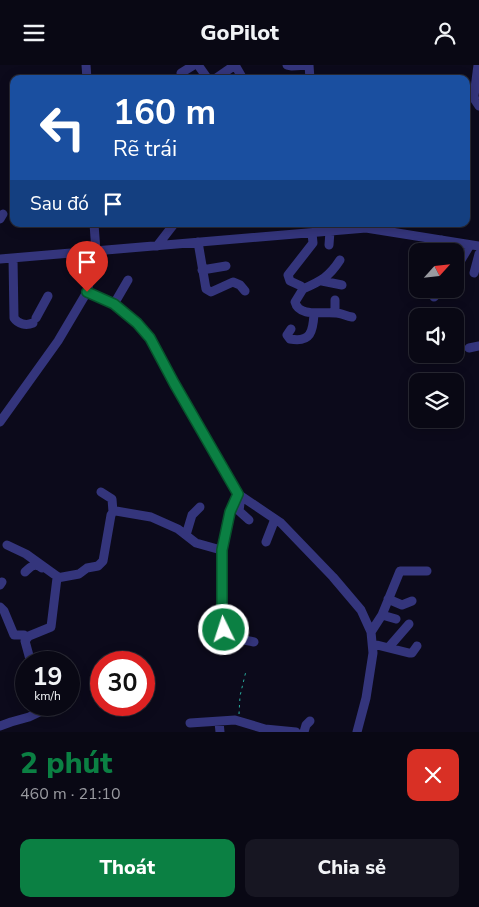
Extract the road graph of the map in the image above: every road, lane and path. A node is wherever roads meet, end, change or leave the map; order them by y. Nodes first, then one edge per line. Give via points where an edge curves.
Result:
1 (194, 65) edge
2 (287, 65) edge
3 (309, 65) edge
4 (478, 65) edge
5 (239, 66) edge
6 (181, 73) dead end
7 (222, 75) edge
8 (479, 106) edge
9 (94, 227) edge
10 (172, 227) edge
11 (359, 227) edge
12 (371, 227) edge
13 (330, 231) junction
14 (312, 233) junction
15 (442, 240) junction
16 (198, 242) junction
17 (441, 243) edge
18 (329, 245) dead end
19 (474, 245) edge
20 (157, 246) junction
21 (96, 251) junction
22 (479, 254) edge
23 (13, 258) junction
24 (464, 258) edge
25 (0, 259) edge
26 (340, 260) dead end
27 (226, 265) dead end
28 (202, 270) junction
29 (474, 273) dead end
30 (128, 280) dead end
31 (322, 281) junction
32 (342, 285) dead end
33 (303, 289) junction
34 (245, 291) dead end
35 (87, 292) junction
36 (48, 296) dead end
37 (335, 300) dead end
38 (114, 304) junction
39 (314, 313) junction
40 (335, 313) junction
41 (352, 317) dead end
42 (291, 329) dead end
43 (479, 346) edge
44 (469, 348) dead end
45 (0, 422) edge
46 (101, 492) dead end
47 (240, 495) junction
48 (200, 507) dead end
49 (113, 512) junction
50 (275, 519) junction
51 (250, 520) dead end
52 (186, 535) junction
53 (266, 542) dead end
54 (7, 545) dead end
55 (222, 550) junction
56 (427, 571) dead end
57 (25, 572) dead end
58 (57, 578) junction
59 (388, 599) junction
60 (412, 601) dead end
61 (0, 607) edge
62 (382, 615) junction
63 (396, 619) dead end
64 (409, 624) dead end
65 (371, 632) junction
66 (26, 638) junction
67 (254, 643) dead end
68 (373, 644) junction
69 (417, 646) dead end
70 (389, 647) junction
71 (28, 651) edge
72 (246, 671) dead end
73 (31, 716) edge
74 (238, 721) junction
75 (310, 721) dead end
76 (219, 722) junction
77 (190, 723) dead end
78 (0, 727) edge
79 (220, 732) edge
80 (290, 732) edge
81 (304, 732) edge
82 (357, 732) edge

1 - 6 street
2 - 3 street
4 - 8 street via 474,96
5 - 7 street
9 - 21 street
10 - 20 street
11 - 13 street
12 - 15 street
13 - 14 street
13 - 18 street
14 - 16 street
14 - 33 street via 312,243 288,275 290,281
15 - 17 street
15 - 19 street
16 - 20 street
16 - 28 street
19 - 24 street
20 - 21 street
21 - 23 street
21 - 35 street
22 - 29 street
23 - 25 street
23 - 36 street via 14,318 28,325 34,321
26 - 31 street
27 - 28 street
28 - 34 street via 208,291 233,282
30 - 38 street
31 - 32 street
31 - 33 street
33 - 39 street via 296,306
35 - 38 street
35 - 45 street via 58,341
37 - 40 street
38 - 47 street via 137,323 156,347
39 - 40 street
39 - 42 street via 311,335 296,341 287,335
40 - 41 street
43 - 44 street
46 - 49 street via 112,499
47 - 50 street
47 - 51 street via 238,511
47 - 55 street via 230,512
48 - 52 street via 192,515
49 - 52 street via 145,515
49 - 58 street via 101,564 72,577
50 - 53 street
50 - 65 street via 355,601
52 - 55 street via 196,543
54 - 58 street via 26,554
55 - 67 street via 224,630 230,637
56 - 59 street via 400,571
57 - 58 street via 37,565
58 - 66 street via 50,627
59 - 60 street via 402,605
59 - 62 street
61 - 66 street via 14,635
62 - 63 street
62 - 65 street
64 - 70 street
65 - 68 street
66 - 71 street
68 - 70 street
68 - 82 street via 371,672
69 - 70 street via 412,653
72 - 74 path
73 - 78 street
74 - 76 street
74 - 80 street
75 - 81 street
76 - 77 street
76 - 79 street

